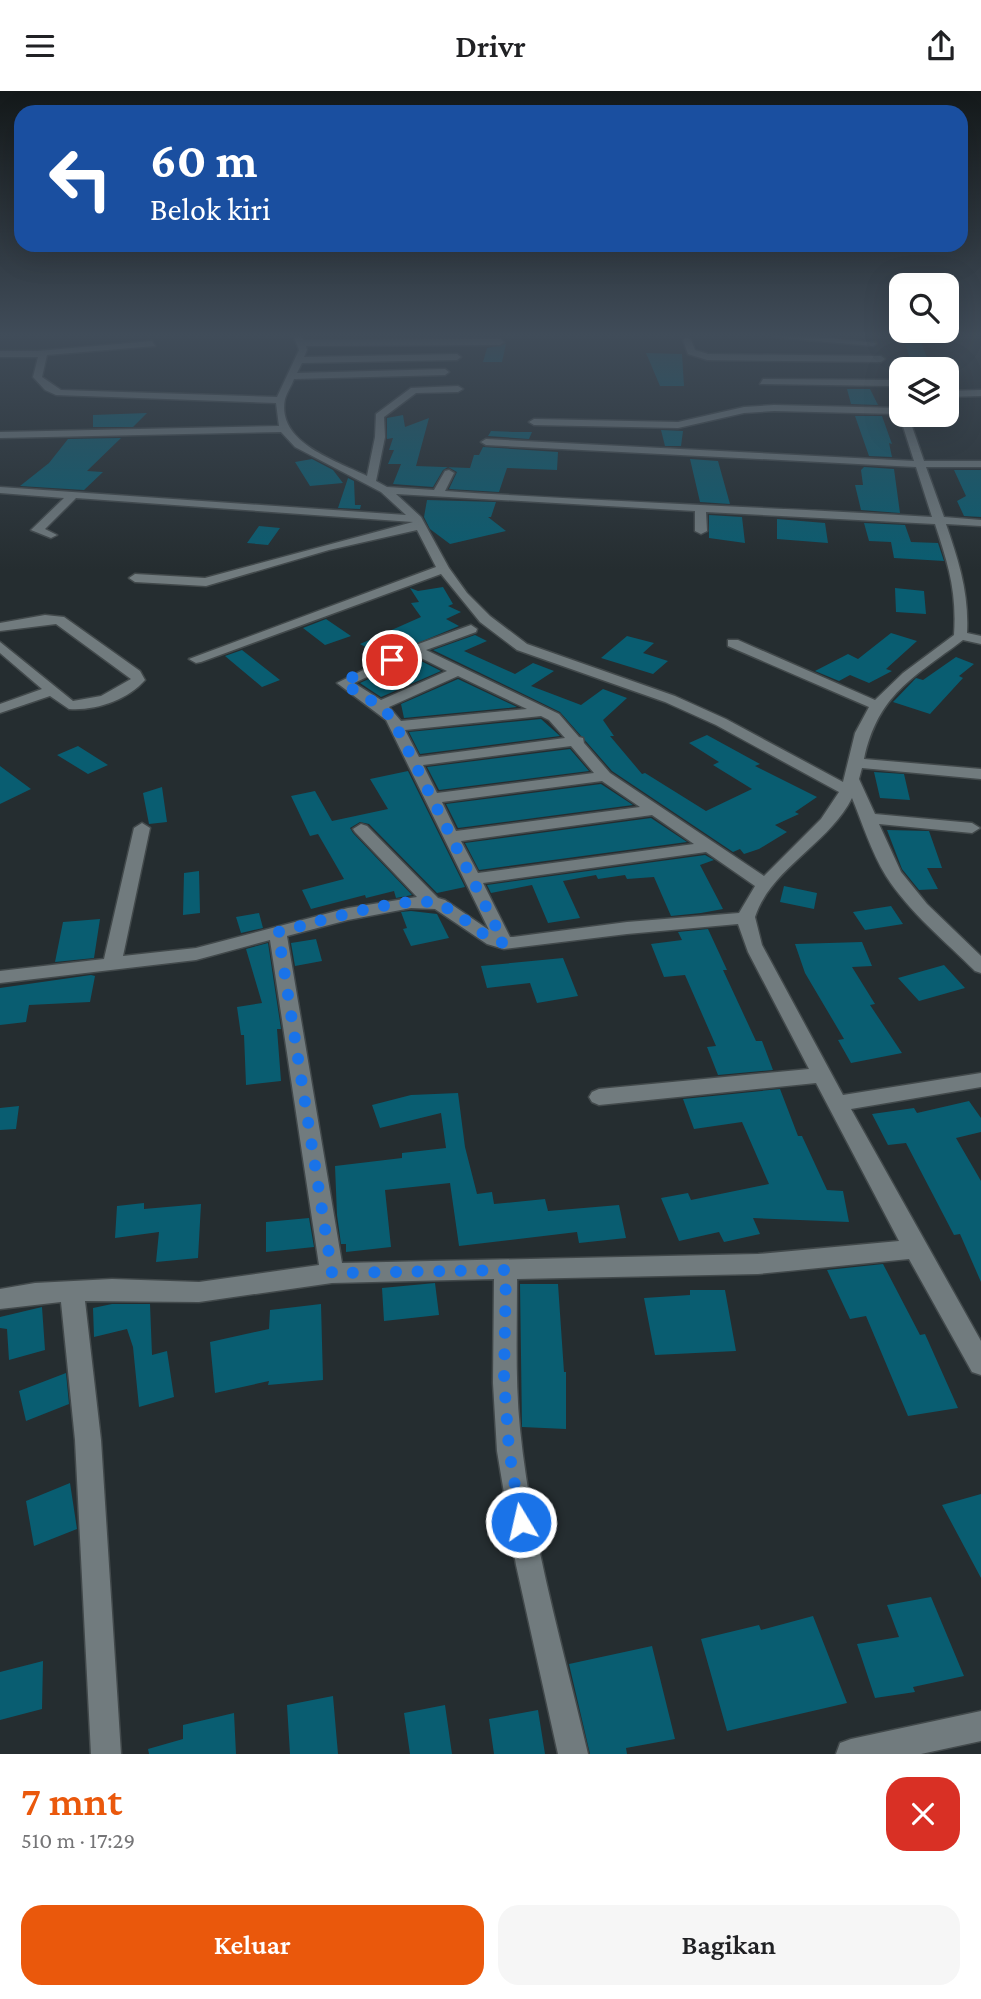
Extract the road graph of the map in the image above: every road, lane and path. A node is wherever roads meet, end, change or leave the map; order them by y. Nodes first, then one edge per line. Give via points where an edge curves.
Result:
1 (282, 415) edge
2 (381, 415) edge
3 (724, 415) edge
4 (534, 422) dead end
5 (907, 427) edge
6 (284, 429) junction
7 (0, 435) edge
8 (486, 442) dead end
9 (919, 464) junction
10 (981, 464) edge
11 (449, 473) dead end
12 (371, 481) junction
13 (0, 489) edge
14 (385, 490) junction
15 (438, 493) junction
16 (73, 495) junction
17 (700, 508) junction
18 (939, 521) junction
19 (418, 522) junction
20 (981, 523) edge
21 (701, 531) dead end
22 (51, 535) dead end
23 (443, 569) junction
24 (135, 578) dead end
25 (0, 627) edge
26 (471, 629) dead end
27 (960, 636) junction
28 (981, 640) edge
29 (733, 643) dead end
30 (0, 646) edge
31 (415, 650) junction
32 (196, 659) dead end
33 (457, 671) junction
34 (54, 690) junction
35 (876, 705) junction
36 (380, 706) junction
37 (0, 709) edge
38 (546, 712) junction
39 (397, 726) junction
40 (578, 741) junction
41 (413, 762) junction
42 (855, 763) junction
43 (981, 774) edge
44 (605, 776) junction
45 (850, 785) junction
46 (431, 799) junction
47 (653, 810) junction
48 (866, 818) junction
49 (142, 828) dead end
50 (972, 828) dead end
51 (361, 829) dead end
52 (450, 837) junction
53 (706, 847) junction
54 (473, 879) junction
55 (766, 885) junction
56 (431, 901) junction
57 (746, 918) junction
58 (278, 932) junction
59 (504, 943) junction
60 (112, 965) junction
61 (981, 967) edge
62 (0, 977) edge
63 (821, 1075) junction
64 (981, 1080) edge
65 (599, 1097) dead end
66 (837, 1104) junction
67 (915, 1249) junction
68 (506, 1270) junction
69 (332, 1273) junction
70 (72, 1291) junction
71 (0, 1299) edge
72 (981, 1364) edge
73 (981, 1726) edge
74 (106, 1754) edge
75 (573, 1754) edge
76 (851, 1754) edge

1 - 6 street
2 - 12 street
3 - 4 street via 678,425
5 - 9 street
6 - 7 street
6 - 12 street via 299,445
8 - 9 street
9 - 10 street
9 - 18 street
11 - 15 street
12 - 14 street
13 - 16 street
14 - 15 street
14 - 19 street
15 - 17 street
16 - 19 street
16 - 22 street via 37,530
17 - 18 street
17 - 21 street
18 - 20 street
18 - 27 street via 962,595
19 - 23 street
19 - 24 street via 206,582
23 - 32 street
23 - 45 street via 485,619 522,647 670,699
25 - 34 street via 59,620 138,680 80,706 63,702
26 - 31 street
27 - 28 street
27 - 35 street
29 - 35 street
30 - 34 street
31 - 33 street
31 - 36 street via 344,683
33 - 36 street
33 - 38 street
34 - 37 street
35 - 42 street
36 - 39 street
38 - 39 street
38 - 40 street
39 - 41 street
40 - 41 street
40 - 44 street
41 - 46 street
42 - 43 street
42 - 45 street
44 - 46 street
44 - 47 street
45 - 48 street
45 - 55 street via 836,812
46 - 52 street
47 - 52 street
47 - 53 street
48 - 50 street
48 - 61 street via 892,874
49 - 60 street
51 - 56 street
52 - 54 street
53 - 54 street
53 - 55 street
54 - 59 street
55 - 57 street
56 - 58 street via 348,914
56 - 59 street
57 - 59 street
57 - 63 street via 761,960
58 - 60 street via 196,954
58 - 69 street
60 - 62 street
63 - 65 street
63 - 66 street
64 - 66 street
66 - 67 street
67 - 68 street via 758,1264
67 - 72 street
68 - 69 street
68 - 75 street via 504,1379 509,1450
69 - 70 street via 199,1292
70 - 71 street
70 - 74 street via 88,1440
73 - 76 street

